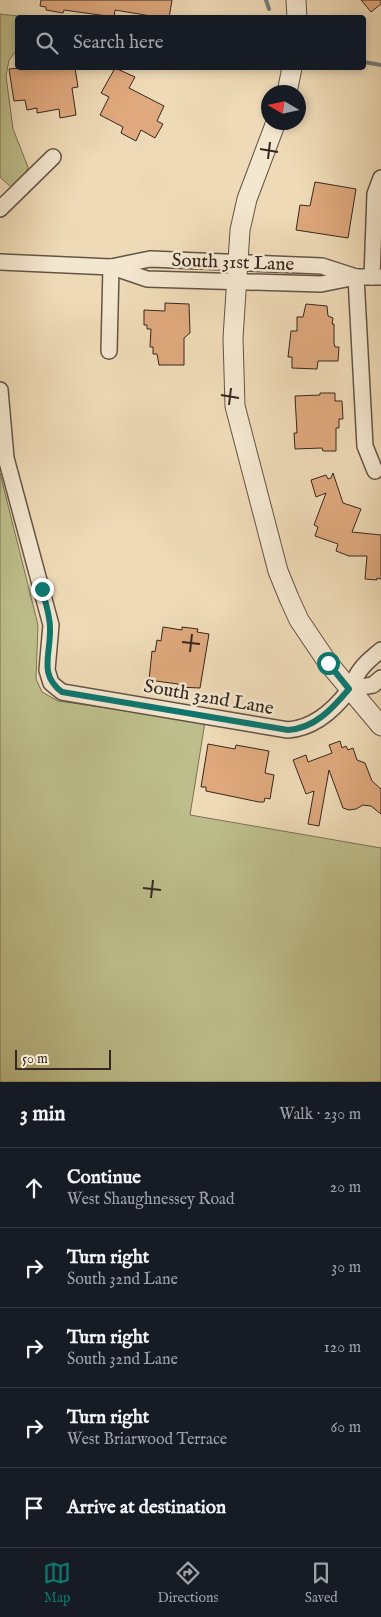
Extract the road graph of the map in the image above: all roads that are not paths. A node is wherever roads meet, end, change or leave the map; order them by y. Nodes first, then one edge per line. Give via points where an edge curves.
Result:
1 (296, 0) edge
2 (296, 15) edge
3 (292, 70) edge
4 (288, 85) edge
5 (273, 130) edge
6 (52, 157) dead end
7 (381, 178) edge
8 (0, 210) edge
9 (176, 260) junction
10 (0, 262) edge
11 (237, 262) junction
12 (292, 265) junction
13 (111, 267) junction
14 (356, 276) junction
15 (377, 277) edge
16 (174, 280) junction
17 (236, 282) junction
18 (291, 283) junction
19 (109, 352) dead end
20 (0, 390) edge
21 (375, 470) dead end
22 (381, 650) edge
23 (381, 678) edge
24 (349, 689) junction
25 (381, 726) edge

1 - 2 street
3 - 4 street
5 - 11 street via 247,199
6 - 8 street
7 - 15 street via 375,194
9 - 11 street, South 31st Lane
9 - 13 street, South 31st Lane via 150,259
9 - 16 street
10 - 13 street, South 31st Lane
11 - 12 street, South 31st Lane
11 - 17 street
12 - 14 street, South 31st Lane via 322,266
12 - 18 street
13 - 16 street, South 31st Lane via 147,279
13 - 19 street
14 - 15 street, South 31st Lane
14 - 18 street, South 31st Lane via 321,284
14 - 21 street via 365,446
16 - 17 street, South 31st Lane
17 - 18 street, South 31st Lane
17 - 24 street via 232,365 235,406 278,571 299,620
20 - 24 street, South 32nd Lane via 6,458 50,625 47,670 51,684 62,692 288,730 307,727 322,718
22 - 24 street, South 32nd Lane via 360,670
23 - 24 street via 373,685
24 - 25 street

